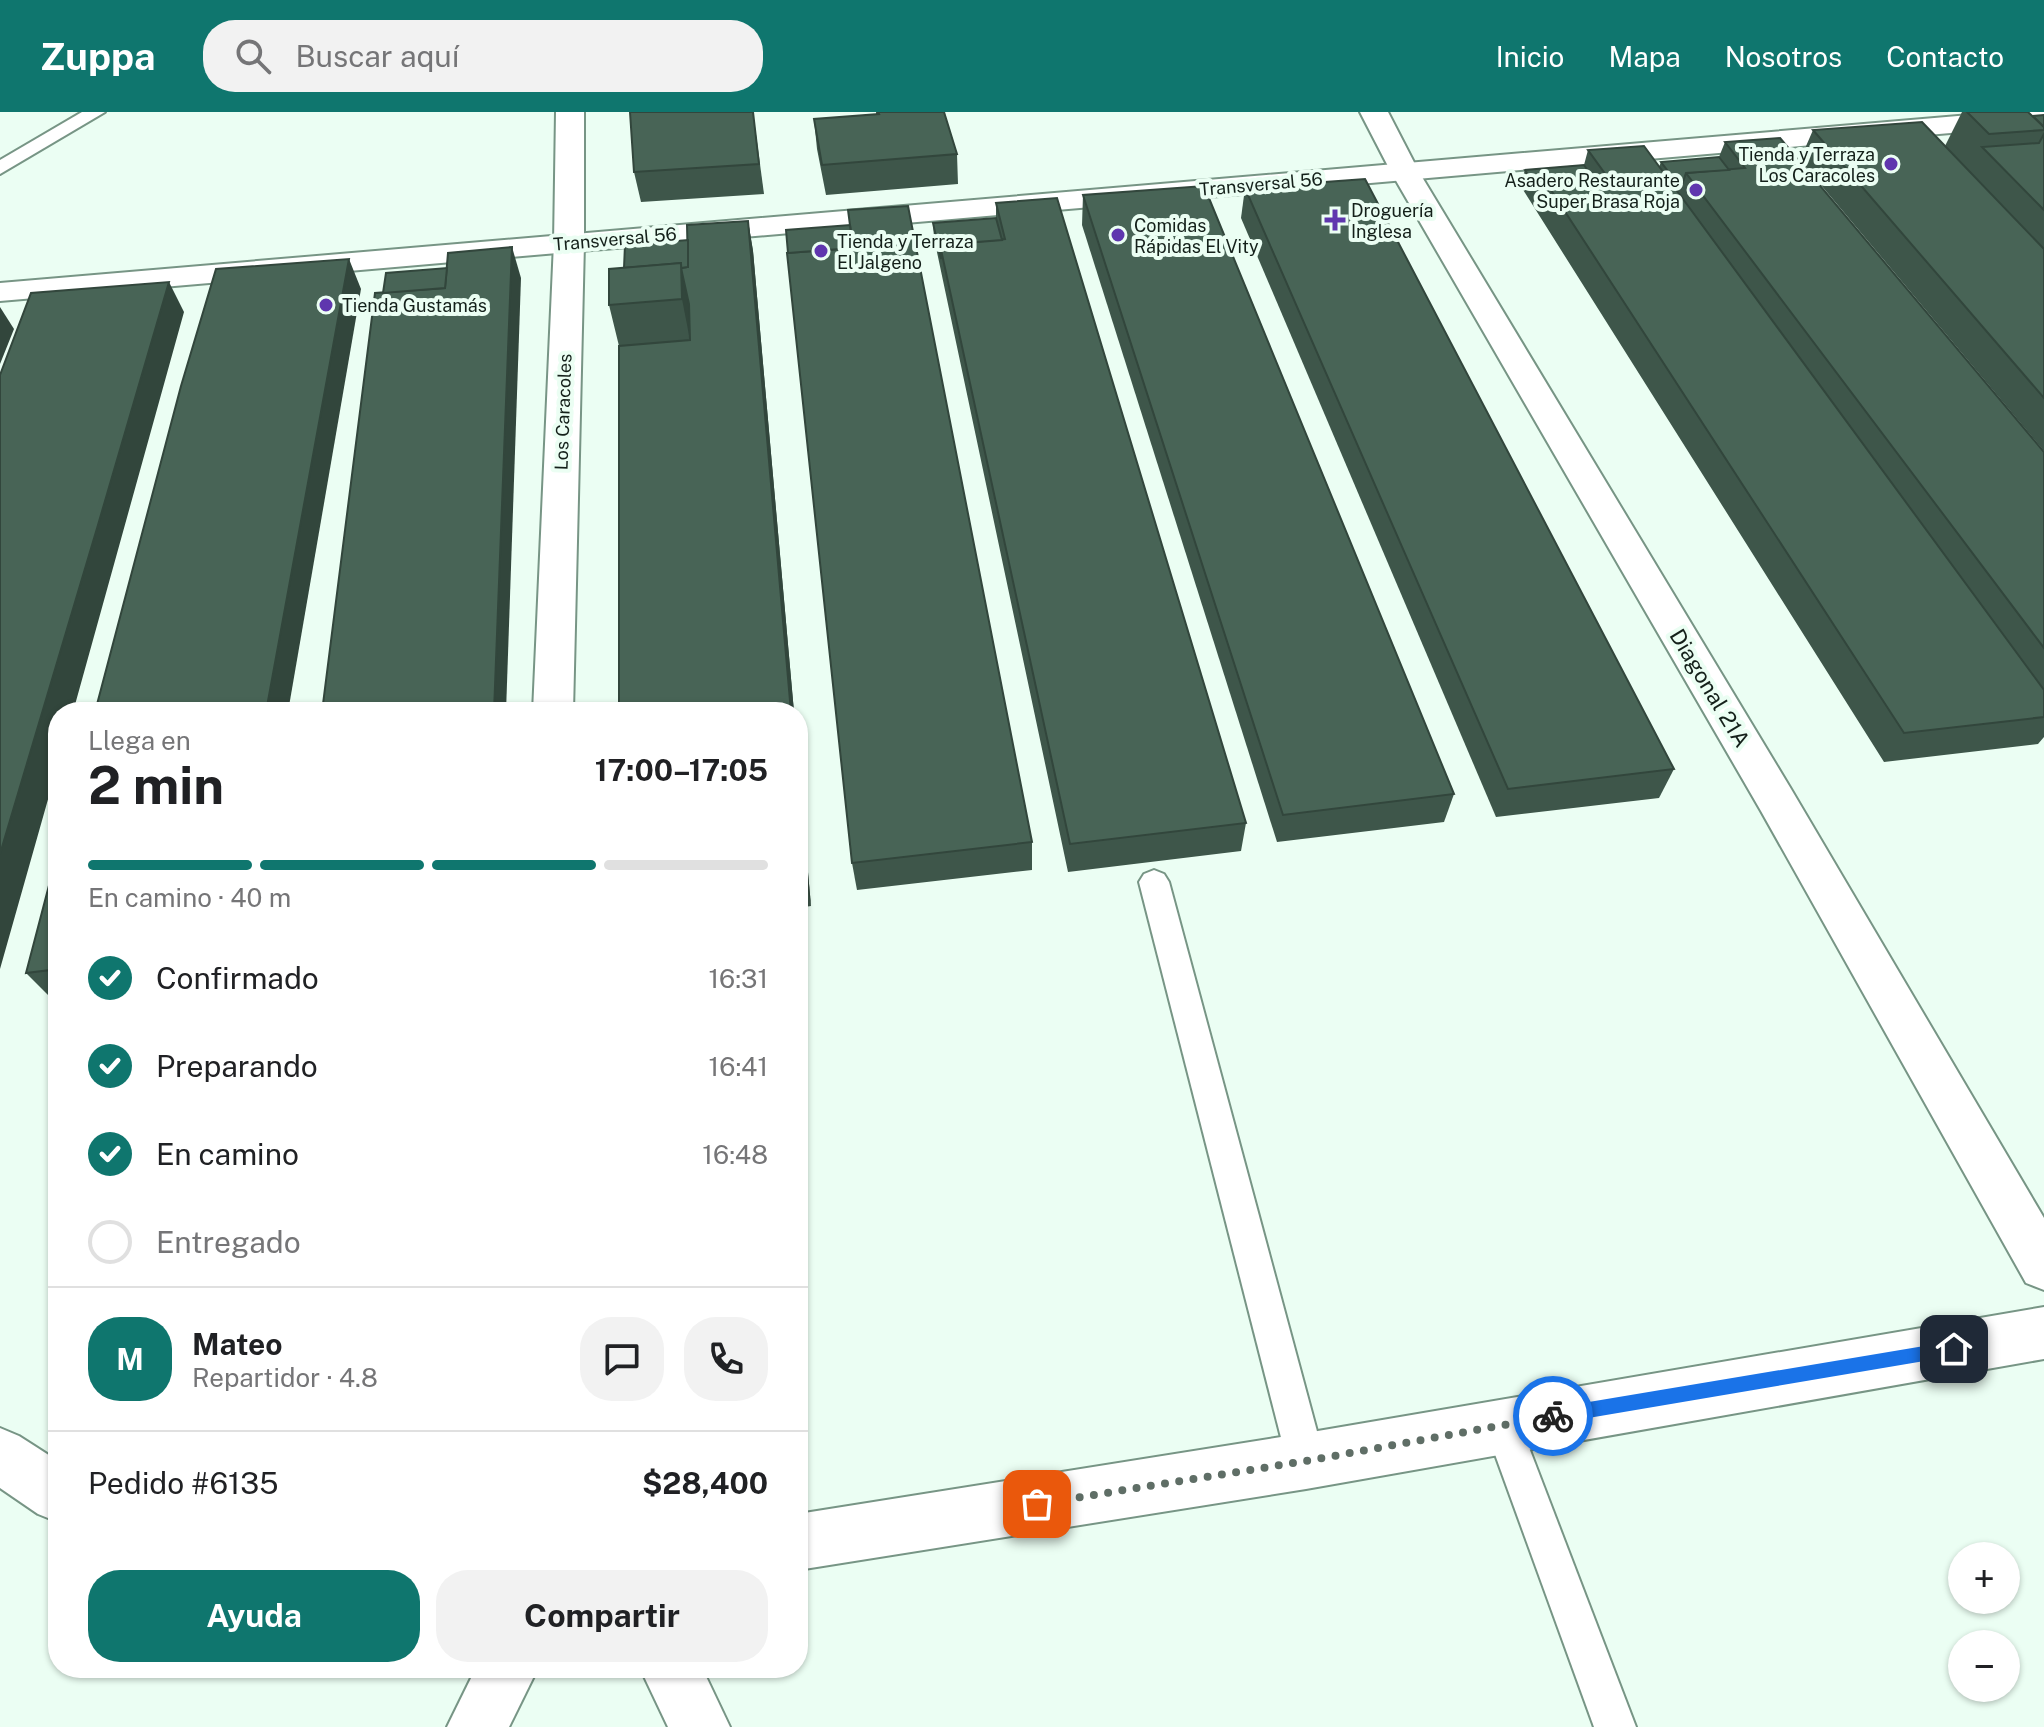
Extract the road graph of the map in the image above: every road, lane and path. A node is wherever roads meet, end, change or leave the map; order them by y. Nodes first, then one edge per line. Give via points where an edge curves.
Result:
1 (96, 112) edge
2 (570, 112) edge
3 (1374, 112) edge
4 (2044, 117) edge
5 (0, 168) edge
6 (1405, 172) junction
7 (569, 243) junction
8 (0, 292) edge
9 (553, 702) edge
10 (1154, 882) dead end
11 (2044, 1266) edge
12 (2044, 1333) edge
13 (1502, 1424) junction
14 (1306, 1461) junction
15 (808, 1540) edge
16 (503, 1678) edge
17 (675, 1678) edge
18 (477, 1727) edge
19 (700, 1727) edge
20 (1615, 1727) edge

1 - 5 lane
2 - 7 street, Los Caracoles
3 - 6 street, Diagonal 21A
4 - 6 street, Transversal 56
6 - 7 street, Transversal 56
6 - 11 street, Diagonal 21A
7 - 8 street, Transversal 56
7 - 9 street, Los Caracoles
10 - 14 lane
12 - 13 street
13 - 14 street
13 - 20 lane
14 - 15 street
16 - 18 street
17 - 19 street

